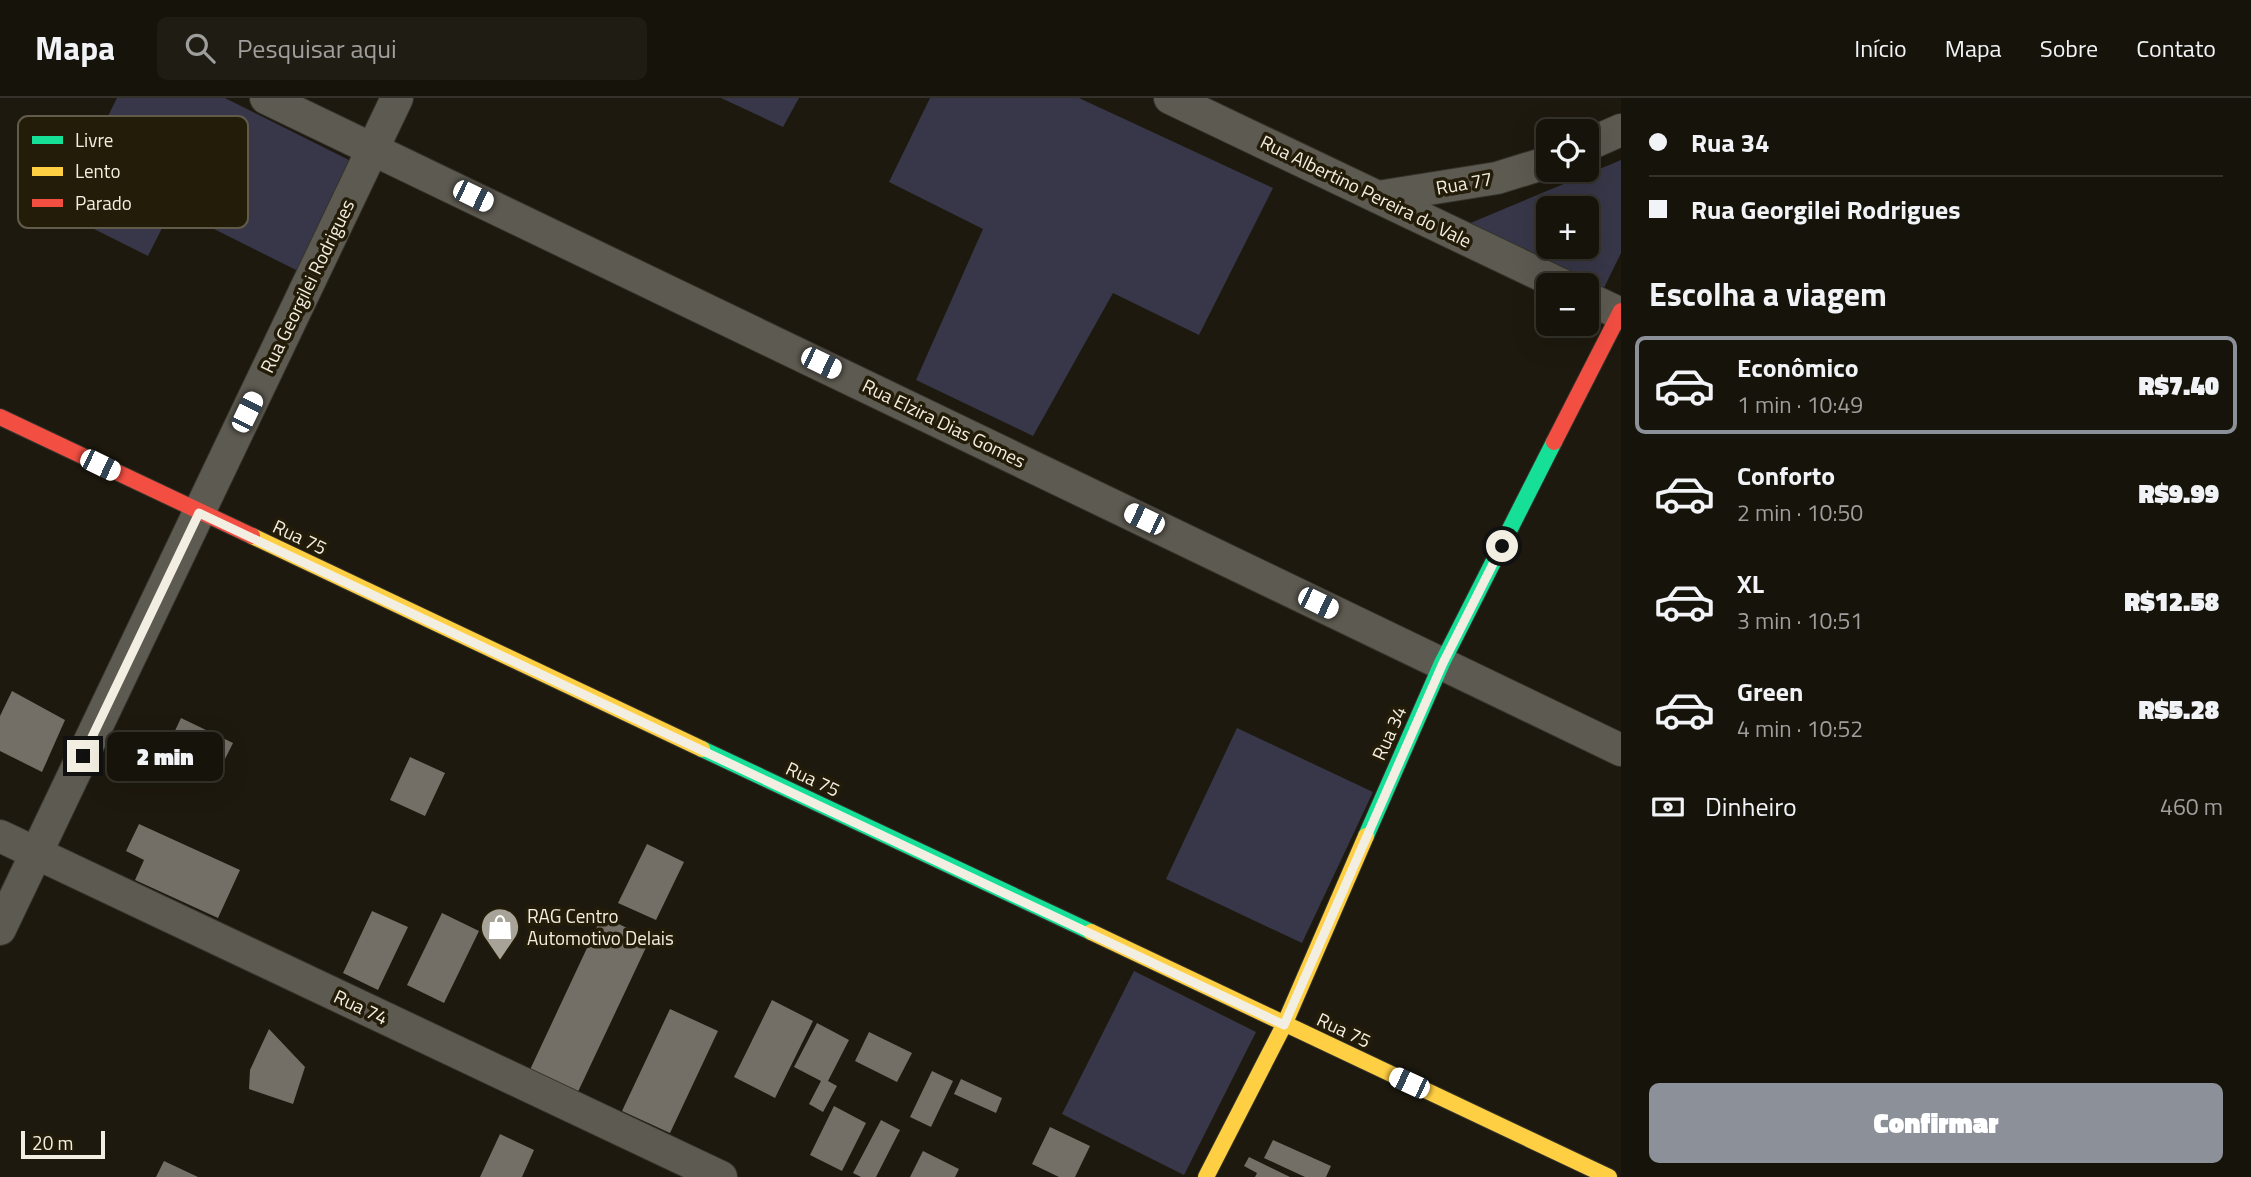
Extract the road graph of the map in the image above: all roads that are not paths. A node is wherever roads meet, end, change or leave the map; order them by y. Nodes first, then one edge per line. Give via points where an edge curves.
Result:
1 (266, 98) edge
2 (397, 98) edge
3 (1170, 98) edge
4 (1621, 130) edge
5 (1599, 140) edge
6 (374, 148) junction
7 (1536, 166) edge
8 (1378, 197) junction
9 (1537, 273) edge
10 (1599, 303) edge
11 (1621, 313) edge
12 (0, 417) edge
13 (199, 513) junction
14 (1443, 663) junction
15 (1621, 750) edge
16 (0, 836) edge
17 (36, 853) junction
18 (0, 929) edge
19 (1284, 1025) junction
20 (721, 1177) edge
21 (1206, 1177) edge
22 (1609, 1177) edge

1 - 6 street, Rua Elzira Dias Gomes
2 - 6 street, Rua Georgilei Rodrigues
3 - 8 street, Rua Albertino Pereira do Vale
4 - 5 street
6 - 13 street, Rua Georgilei Rodrigues
6 - 14 street, Rua Elzira Dias Gomes
7 - 8 street, Rua 77 via 1497,178
8 - 9 street, Rua Albertino Pereira do Vale
10 - 11 street
11 - 14 street, Rua 34
12 - 13 street, Rua 75
13 - 17 street, Rua Georgilei Rodrigues
13 - 19 street, Rua 75
14 - 15 street, Rua Elzira Dias Gomes
14 - 19 street, Rua 34
16 - 17 street, Rua 74
17 - 18 street, Rua Georgilei Rodrigues
17 - 20 street, Rua 74
19 - 21 street, Rua 34
19 - 22 street, Rua 75

